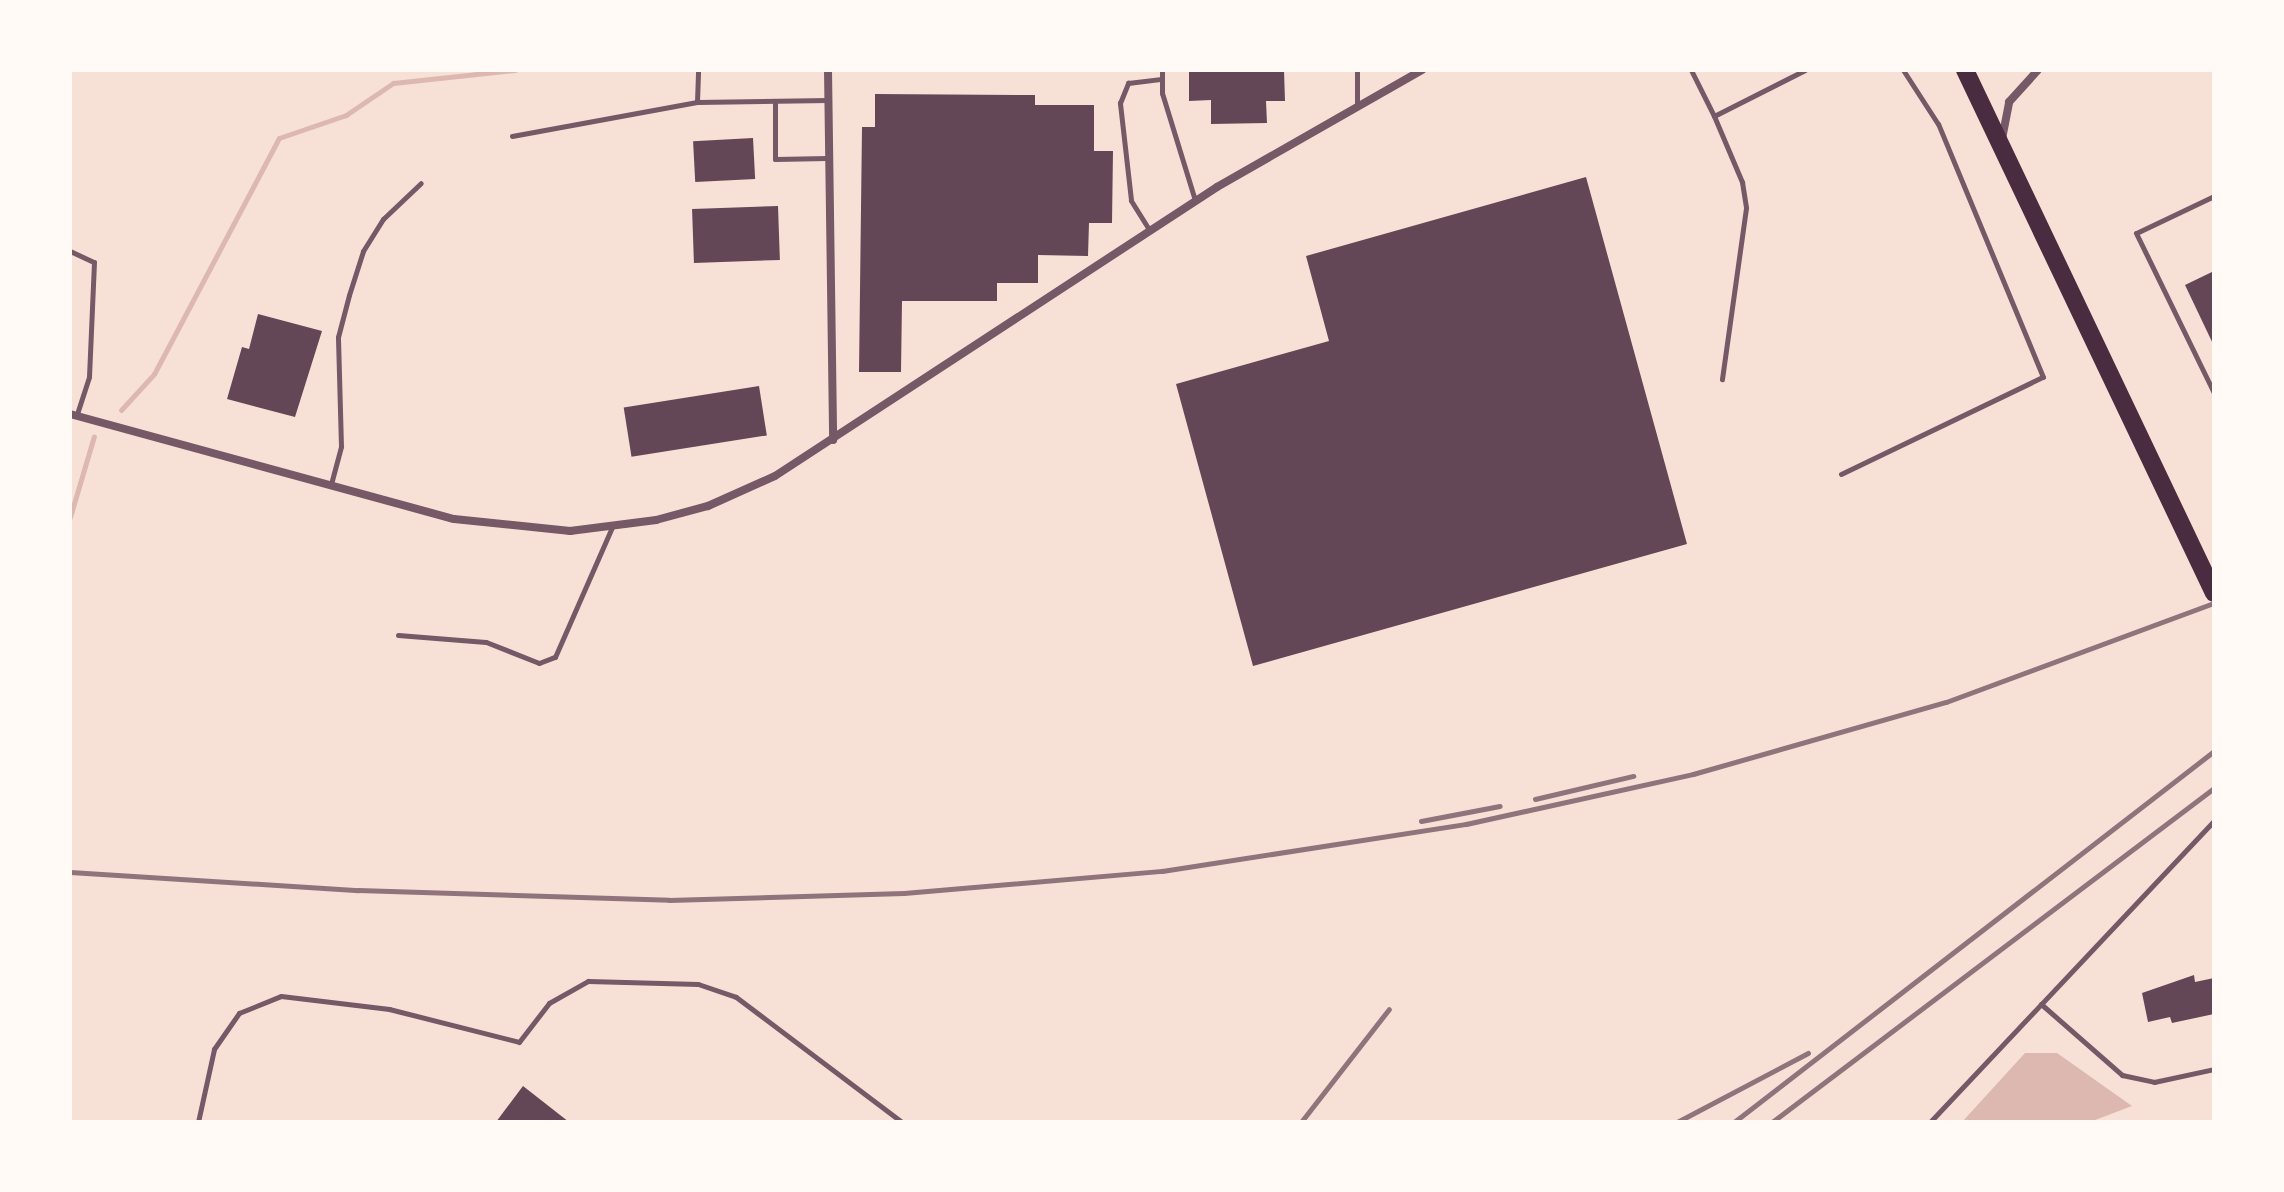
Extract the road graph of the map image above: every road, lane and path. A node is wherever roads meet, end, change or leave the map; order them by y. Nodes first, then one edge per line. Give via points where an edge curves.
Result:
1 (698, 70) edge
2 (828, 70) edge
3 (1162, 70) edge
4 (1357, 70) edge
5 (1422, 70) edge
6 (1691, 70) edge
7 (1805, 70) edge
8 (1903, 70) edge
9 (1965, 70) edge
10 (2038, 70) edge
11 (1162, 79) junction
12 (828, 100) junction
13 (775, 101) junction
14 (697, 102) junction
15 (1357, 105) junction
16 (1714, 116) junction
17 (512, 136) dead end
18 (2002, 148) junction
19 (827, 158) junction
20 (421, 183) dead end
21 (2214, 196) edge
22 (1195, 201) junction
23 (1151, 232) junction
24 (70, 251) edge
25 (1722, 379) dead end
26 (2214, 393) edge
27 (73, 415) edge
28 (833, 440) junction
29 (1841, 474) dead end
30 (330, 485) junction
31 (612, 527) junction
32 (2214, 593) edge
33 (398, 635) dead end
34 (2214, 821) edge
35 (2041, 1004) junction
36 (2214, 1069) edge
37 (198, 1122) edge
38 (902, 1122) edge
39 (1930, 1122) edge

1 - 14 lane
2 - 12 street
3 - 11 lane
4 - 15 lane
5 - 15 street
6 - 16 lane
7 - 16 lane
8 - 29 lane via 1938,124 2043,377
9 - 18 main road
10 - 18 street via 2009,102
11 - 22 lane via 1175,146
11 - 23 lane via 1128,83 1120,103 1131,200
12 - 13 lane
12 - 19 street
13 - 14 lane
13 - 19 lane via 775,159
14 - 17 lane
15 - 22 street
16 - 25 lane via 1742,182 1746,208
18 - 32 main road
19 - 28 street
20 - 30 lane via 383,219 363,251 349,295 338,337 341,446
21 - 26 lane via 2136,233
22 - 23 street
23 - 28 street
24 - 27 lane via 94,262 89,377
27 - 30 street
28 - 31 street via 775,476 708,506
30 - 31 street via 454,519 536,531
31 - 33 lane via 555,657 539,663 486,642
34 - 35 lane
35 - 36 lane via 2122,1075 2154,1082
35 - 39 lane
37 - 38 lane via 214,1049 239,1013 281,996 389,1009 519,1042 549,1003 588,981 698,984 736,997

